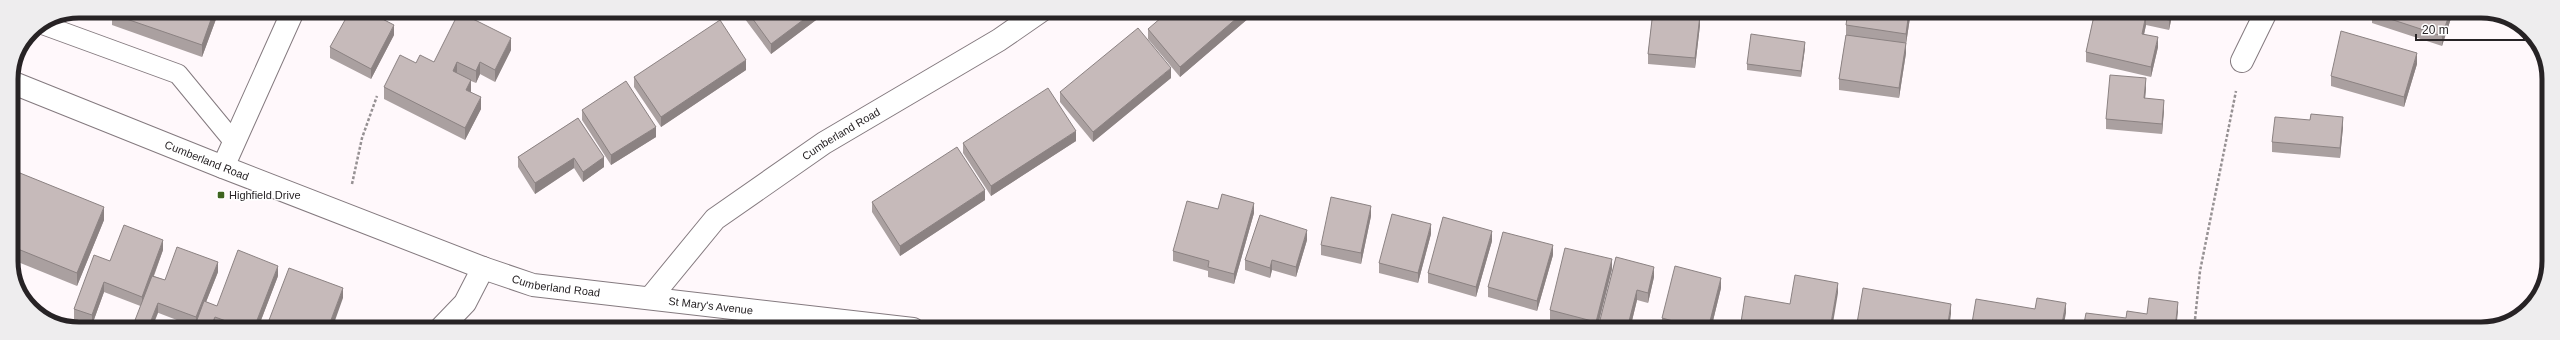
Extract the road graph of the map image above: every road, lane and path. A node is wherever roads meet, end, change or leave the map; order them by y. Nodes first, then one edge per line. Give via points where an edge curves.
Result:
1 (290, 18) edge
2 (1031, 18) edge
3 (2263, 18) edge
4 (48, 27) edge
5 (2242, 61) joint
6 (18, 85) edge
7 (377, 96) dead end
8 (234, 142) junction
9 (223, 167) junction
10 (344, 214) junction
11 (483, 268) junction
12 (651, 297) junction
13 (446, 322) edge
14 (856, 322) edge
15 (2195, 322) edge

1 - 8 street
2 - 12 street, Cumberland Road via 999,40 824,143 715,219
3 - 5 street
4 - 8 lane via 178,74
5 - 15 path via 2200,271
6 - 9 street, Cumberland Road
7 - 10 path via 362,138
8 - 9 street
9 - 10 street, Cumberland Road
10 - 11 street, Cumberland Road
11 - 12 street, Cumberland Road via 534,285
11 - 13 street via 465,303
12 - 14 street, St Mary's Avenue

